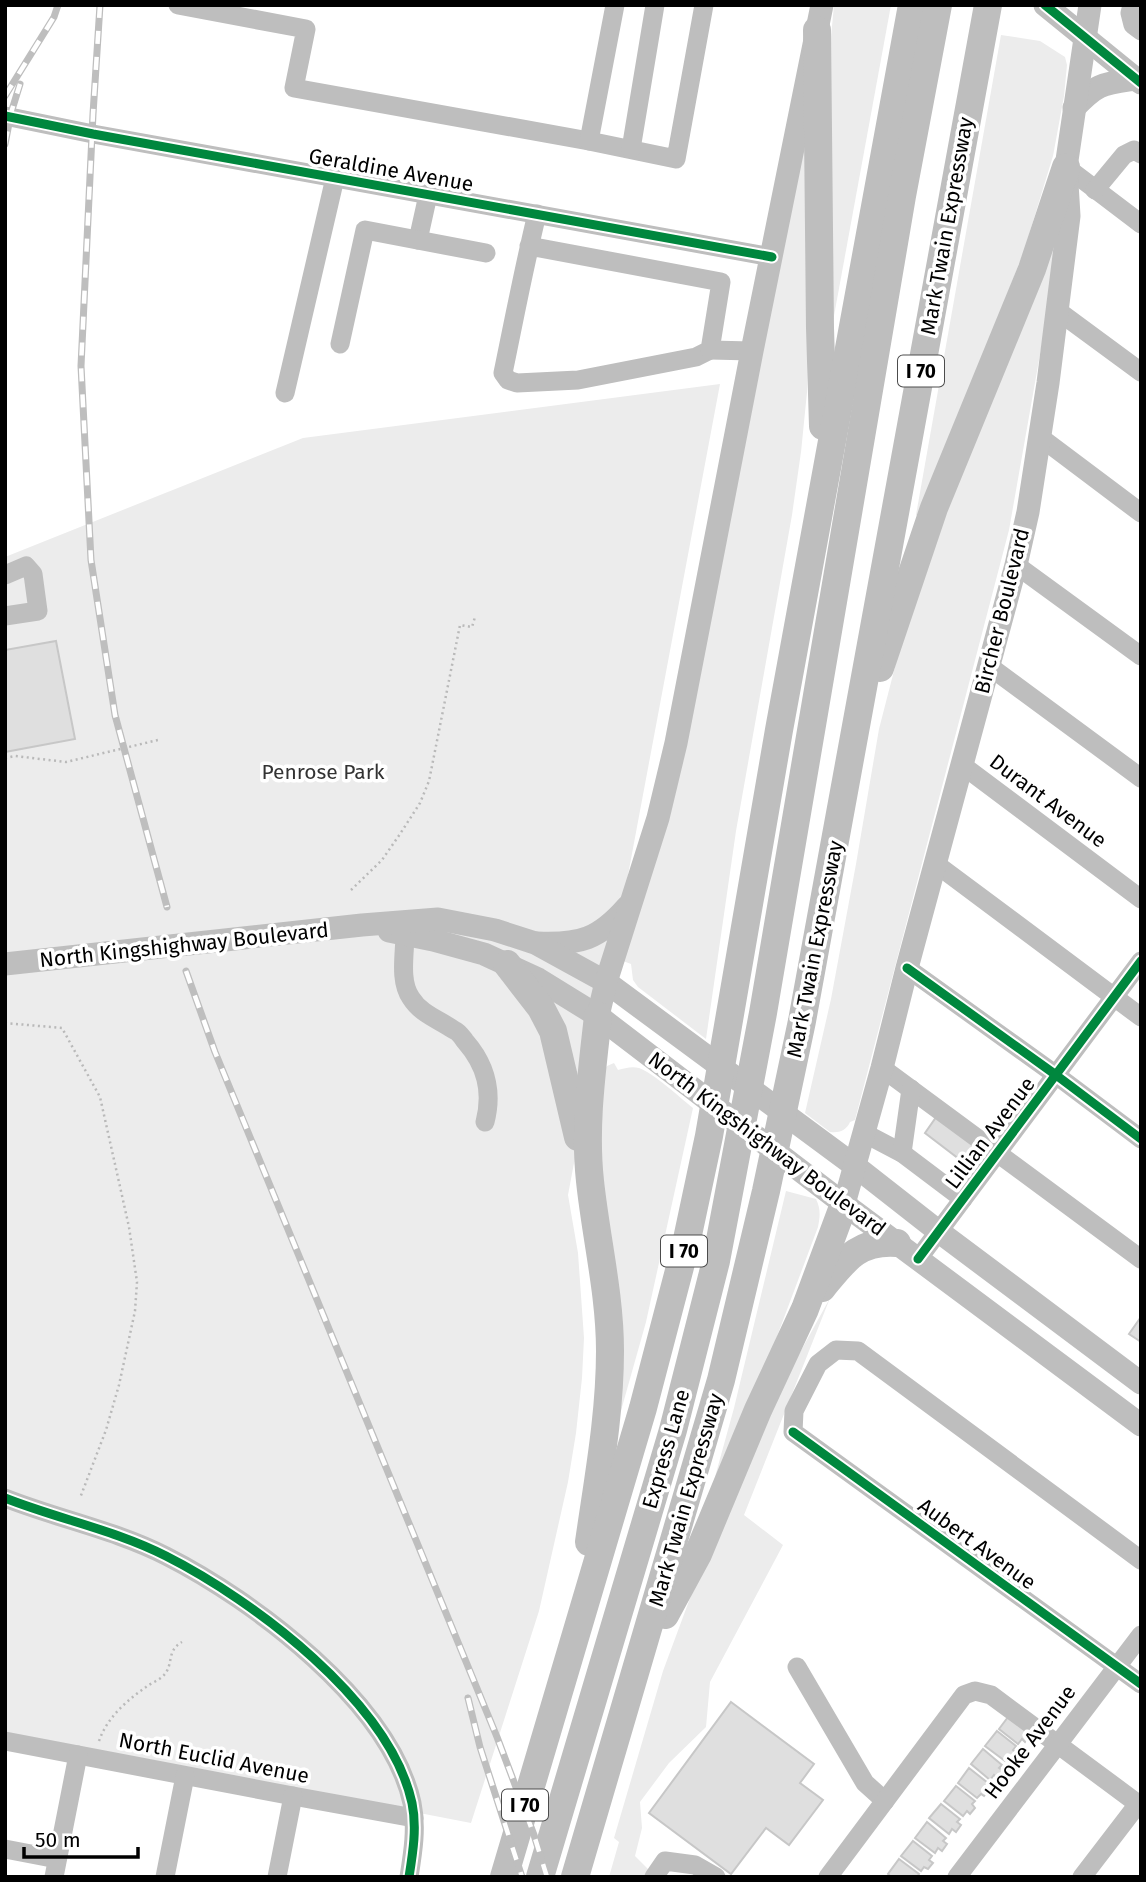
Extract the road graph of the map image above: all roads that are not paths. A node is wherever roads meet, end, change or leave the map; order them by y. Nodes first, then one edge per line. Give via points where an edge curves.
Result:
1 (178, 5) edge
2 (615, 5) edge
3 (656, 5) edge
4 (704, 5) edge
5 (912, 5) edge
6 (938, 5) edge
7 (988, 5) edge
8 (1090, 5) edge
9 (1132, 5) edge
10 (1048, 8) edge
11 (820, 18) edge
12 (1141, 31) edge
13 (1084, 37) junction
14 (1138, 81) edge
15 (1074, 108) junction
16 (5, 116) edge
17 (589, 141) junction
18 (631, 149) junction
19 (1141, 154) edge
20 (1066, 167) junction
21 (335, 178) junction
22 (1095, 190) junction
23 (428, 195) junction
24 (537, 214) junction
25 (1141, 224) edge
26 (418, 240) junction
27 (706, 245) junction
28 (529, 246) junction
29 (486, 253) dead end
30 (772, 257) junction
31 (700, 278) junction
32 (1058, 311) junction
33 (340, 344) dead end
34 (710, 350) junction
35 (752, 351) junction
36 (1141, 372) edge
37 (285, 393) dead end
38 (1040, 438) junction
39 (825, 482) junction
40 (1141, 513) edge
41 (1016, 565) junction
42 (5, 575) edge
43 (5, 616) edge
44 (1141, 656) edge
45 (989, 666) junction
46 (855, 736) junction
47 (962, 765) junction
48 (1141, 778) edge
49 (936, 864) junction
50 (1141, 899) edge
51 (631, 902) junction
52 (362, 925) junction
53 (405, 934) junction
54 (535, 943) junction
55 (1141, 961) edge
56 (5, 964) edge
57 (507, 964) junction
58 (907, 968) junction
59 (606, 982) junction
60 (1114, 997) junction
61 (598, 1016) junction
62 (1141, 1017) edge
63 (882, 1068) junction
64 (1056, 1074) junction
65 (911, 1089) junction
66 (485, 1122) dead end
67 (864, 1133) junction
68 (1141, 1139) edge
69 (998, 1152) junction
70 (902, 1153) junction
71 (855, 1166) junction
72 (590, 1180) junction
73 (963, 1199) junction
74 (844, 1204) junction
75 (938, 1231) junction
76 (908, 1251) junction
77 (1141, 1259) edge
78 (804, 1309) junction
79 (1141, 1383) edge
80 (1141, 1424) edge
81 (5, 1498) edge
82 (1141, 1560) edge
83 (578, 1626) junction
84 (1141, 1635) edge
85 (638, 1663) junction
86 (797, 1667) dead end
87 (1116, 1667) junction
88 (1141, 1684) edge
89 (5, 1741) edge
90 (1057, 1744) junction
91 (78, 1755) junction
92 (185, 1776) junction
93 (293, 1796) junction
94 (885, 1801) junction
95 (1139, 1805) edge
96 (414, 1818) junction
97 (5, 1849) edge
98 (56, 1868) edge
99 (660, 1869) edge
100 (165, 1877) edge
101 (277, 1877) edge
102 (409, 1877) edge
103 (504, 1877) edge
104 (540, 1877) edge
105 (575, 1877) edge
106 (716, 1877) edge
107 (828, 1877) edge
108 (957, 1877) edge
109 (1082, 1877) edge

1 - 17 street via 306,29 294,88
2 - 17 street
3 - 18 street
4 - 18 street via 676,159
5 - 39 highway, I 70
6 - 104 highway, Express Lane via 716,1261 673,1430
7 - 46 highway, Mark Twain Expressway / I 70
8 - 13 main road, Bircher Boulevard
9 - 12 street via 1133,25
10 - 13 main road
11 - 30 main road
11 - 39 highway
13 - 14 main road
13 - 15 main road, Bircher Boulevard
14 - 15 main road via 1105,83
15 - 20 main road, Bircher Boulevard
16 - 21 street, Geraldine Avenue
17 - 18 street
19 - 22 street via 1134,150 1125,155
20 - 22 street
20 - 32 main road, Bircher Boulevard via 1069,216
20 - 46 highway via 1032,268 934,508
21 - 23 street, Geraldine Avenue
21 - 37 street
22 - 25 street
23 - 24 street, Geraldine Avenue
23 - 26 street
24 - 27 street, Geraldine Avenue
24 - 28 street
26 - 29 street
26 - 33 street via 365,230
27 - 30 street, Geraldine Avenue
27 - 31 street
28 - 31 street
28 - 34 street via 503,373 508,380 579,380 696,357
30 - 35 main road
31 - 34 street via 722,285
32 - 36 street
32 - 38 main road, Bircher Boulevard
34 - 35 street
35 - 51 main road via 677,743
38 - 40 street
38 - 41 main road, Bircher Boulevard
39 - 83 highway, I 70 via 709,1136 666,1326
41 - 44 street
41 - 45 main road, Bircher Boulevard
42 - 43 street via 26,566 33,574 37,611
45 - 47 main road, Bircher Boulevard
45 - 48 street
46 - 85 highway, Mark Twain Expressway / I 70 via 757,1231 720,1380
47 - 49 main road, Bircher Boulevard
47 - 50 street, Durant Avenue
49 - 58 main road, Bircher Boulevard
49 - 60 street
51 - 54 main road via 612,924 587,938 565,944
51 - 59 main road
52 - 53 main road, North Kingshighway Boulevard
52 - 54 main road, North Kingshighway Boulevard via 438,919
52 - 56 main road, North Kingshighway Boulevard
53 - 57 main road, North Kingshighway Boulevard
53 - 66 street via 403,977 409,996 421,1011 457,1031 482,1065 488,1097
54 - 59 main road, North Kingshighway Boulevard
55 - 60 street, Lillian Avenue
57 - 61 main road, North Kingshighway Boulevard
57 - 72 highway via 553,1031
58 - 63 main road, Bircher Boulevard
58 - 64 street
59 - 61 main road
59 - 71 main road, North Kingshighway Boulevard
60 - 62 street
60 - 64 street, Lillian Avenue
61 - 72 highway via 588,1105
61 - 74 main road, North Kingshighway Boulevard
63 - 65 street
63 - 67 main road, Bircher Boulevard
64 - 68 street
64 - 69 street, Lillian Avenue
65 - 69 street
65 - 70 street
67 - 70 street
67 - 71 main road, Bircher Boulevard
69 - 73 street, Lillian Avenue
69 - 77 street
70 - 73 street
71 - 74 main road, Bircher Boulevard
71 - 75 main road, North Kingshighway Boulevard
72 - 83 highway via 610,1351
73 - 75 street, Lillian Avenue
74 - 76 main road, North Kingshighway Boulevard
74 - 78 highway
75 - 76 street, Lillian Avenue
75 - 79 main road, North Kingshighway Boulevard
76 - 78 highway via 876,1244 864,1247 845,1260
76 - 80 main road, North Kingshighway Boulevard
78 - 85 highway via 698,1554
81 - 96 street via 165,1555 273,1624 316,1659 359,1704 388,1745 405,1781
82 - 87 street, Aubert Avenue via 858,1351 836,1350 818,1364 794,1411 793,1432
83 - 103 highway, I 70
84 - 87 street, Hooke Avenue
85 - 105 highway, Mark Twain Expressway / I 70
86 - 94 street via 865,1783
87 - 88 street, Aubert Avenue
87 - 90 street, Hooke Avenue
89 - 91 street, North Euclid Avenue
90 - 94 street via 991,1695 975,1691 964,1695
90 - 95 street
90 - 108 street, Hooke Avenue
91 - 92 street, North Euclid Avenue
91 - 98 street
92 - 93 street, North Euclid Avenue
92 - 100 street
93 - 96 street, North Euclid Avenue
93 - 101 street
94 - 107 street
95 - 109 street
96 - 102 street
97 - 98 street
99 - 106 street via 695,1864

